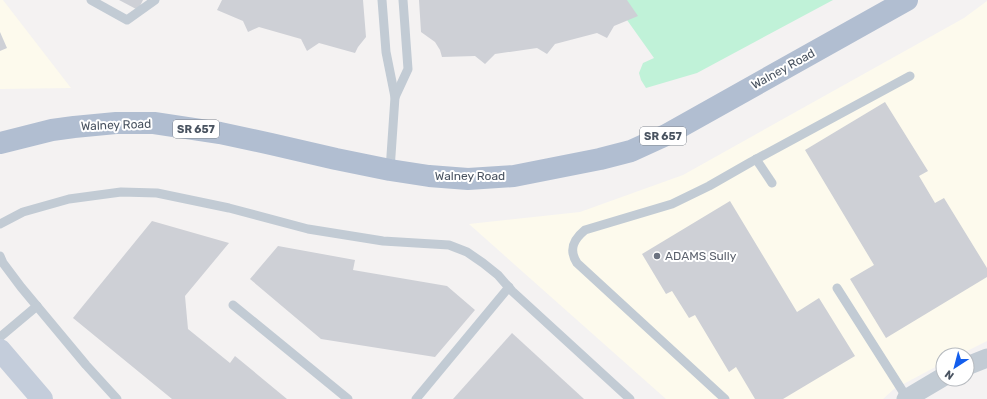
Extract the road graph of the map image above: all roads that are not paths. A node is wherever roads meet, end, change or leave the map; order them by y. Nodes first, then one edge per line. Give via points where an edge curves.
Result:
1 (91, 0) edge
2 (155, 0) edge
3 (382, 0) edge
4 (403, 0) edge
5 (907, 0) edge
6 (910, 76) dead end
7 (396, 97) junction
8 (0, 143) edge
9 (756, 159) junction
10 (390, 170) junction
11 (772, 184) dead end
12 (0, 224) edge
13 (0, 256) edge
14 (509, 288) junction
15 (837, 288) dead end
16 (233, 305) dead end
17 (37, 306) junction
18 (0, 337) edge
19 (0, 350) edge
20 (987, 358) edge
21 (975, 363) edge
22 (935, 382) edge
23 (42, 399) edge
24 (117, 399) edge
25 (348, 399) edge
26 (416, 399) edge
27 (630, 399) edge
28 (725, 399) edge
29 (906, 399) edge

1 - 2 lane via 128,20
3 - 7 lane via 386,52
4 - 7 lane via 408,69
5 - 10 main road, Walney Road / SR 657 via 673,131 631,151 600,160 514,176 460,178
6 - 9 lane
7 - 10 lane
8 - 10 main road, Walney Road / SR 657 via 74,127 154,123 220,133
9 - 11 lane
9 - 28 lane via 672,204 585,230 573,243 573,258 584,270
12 - 14 lane via 23,212 69,199 121,192 157,193 229,208 308,229 383,241 449,245 467,252 483,263
13 - 17 lane
14 - 26 lane
14 - 27 lane
15 - 29 lane
16 - 25 lane
17 - 18 lane
17 - 24 lane
19 - 23 main road
20 - 21 street
22 - 29 street

